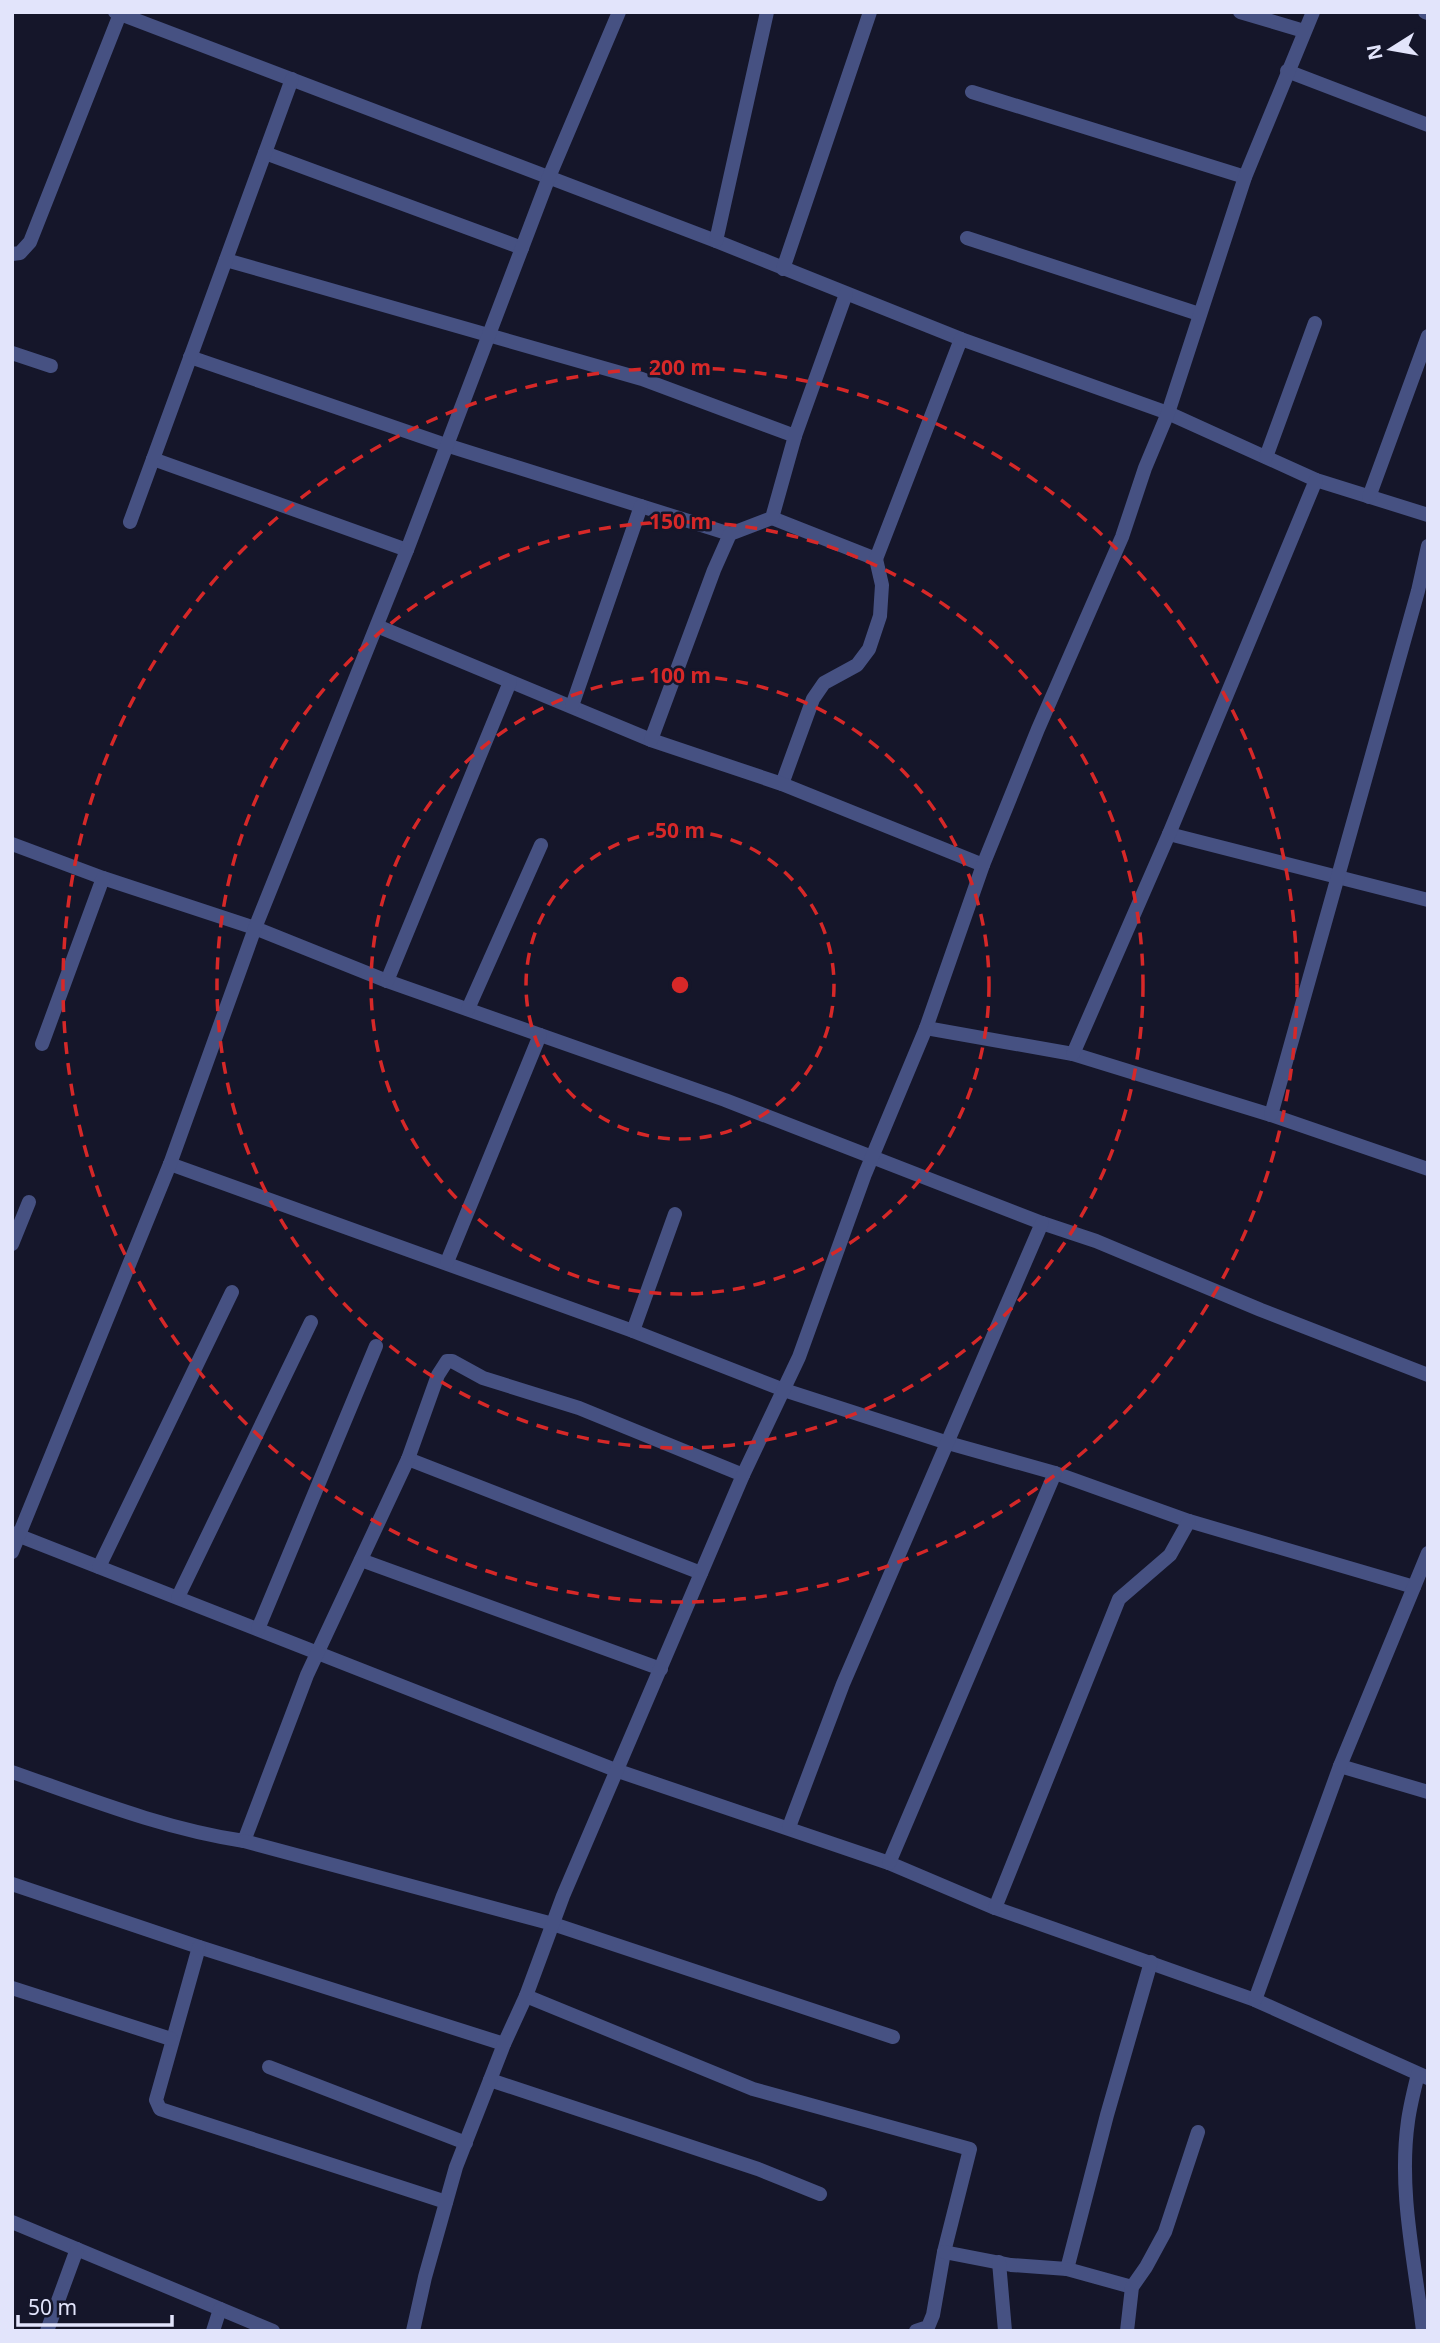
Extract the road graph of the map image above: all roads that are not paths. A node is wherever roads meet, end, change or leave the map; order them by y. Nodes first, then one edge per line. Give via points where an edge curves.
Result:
1 (619, 12) edge
2 (766, 12) edge
3 (870, 12) edge
4 (1240, 12) edge
5 (1313, 12) edge
6 (118, 13) edge
7 (1304, 31) junction
8 (1287, 71) junction
9 (292, 79) junction
10 (972, 92) dead end
11 (1428, 125) edge
12 (265, 153) junction
13 (549, 177) junction
14 (1245, 177) junction
15 (967, 238) dead end
16 (716, 242) junction
17 (522, 248) junction
18 (12, 254) edge
19 (226, 260) junction
20 (783, 269) junction
21 (846, 294) junction
22 (1199, 314) junction
23 (1315, 323) dead end
24 (489, 334) junction
25 (1428, 336) edge
26 (961, 340) junction
27 (12, 353) edge
28 (190, 357) junction
29 (51, 366) dead end
30 (1168, 414) junction
31 (795, 436) junction
32 (446, 446) junction
33 (1266, 457) junction
34 (153, 459) junction
35 (1316, 480) junction
36 (1369, 497) junction
37 (641, 506) junction
38 (1428, 515) edge
39 (772, 518) junction
40 (130, 522) dead end
41 (730, 534) junction
42 (1428, 547) edge
43 (407, 550) junction
44 (876, 559) junction
45 (377, 626) junction
46 (510, 682) junction
47 (572, 706) junction
48 (651, 740) junction
49 (782, 785) junction
50 (1169, 834) junction
51 (12, 844) edge
52 (541, 845) dead end
53 (984, 865) junction
54 (103, 878) junction
55 (1337, 878) junction
56 (1428, 900) edge
57 (255, 928) junction
58 (387, 981) junction
59 (468, 1009) junction
60 (926, 1028) junction
61 (540, 1035) junction
62 (42, 1044) dead end
63 (1073, 1054) junction
64 (1271, 1115) junction
65 (872, 1156) junction
66 (170, 1164) junction
67 (1428, 1169) edge
68 (29, 1202) dead end
69 (675, 1214) dead end
70 (1042, 1223) junction
71 (12, 1244) edge
72 (447, 1262) junction
73 (232, 1292) dead end
74 (311, 1322) dead end
75 (633, 1331) junction
76 (376, 1346) dead end
77 (1428, 1375) edge
78 (784, 1390) junction
79 (948, 1443) junction
80 (408, 1459) junction
81 (1055, 1473) junction
82 (743, 1475) junction
83 (1189, 1521) junction
84 (15, 1534) edge
85 (12, 1552) edge
86 (1428, 1553) edge
87 (361, 1560) junction
88 (99, 1567) junction
89 (701, 1573) junction
90 (1414, 1587) junction
91 (178, 1597) junction
92 (258, 1629) junction
93 (318, 1655) junction
94 (661, 1669) junction
95 (1340, 1766) junction
96 (618, 1771) junction
97 (12, 1772) edge
98 (1428, 1791) edge
99 (789, 1827) junction
100 (244, 1841) junction
101 (889, 1863) junction
102 (12, 1884) edge
103 (995, 1908) junction
104 (553, 1924) junction
105 (199, 1947) junction
106 (1151, 1962) junction
107 (12, 1988) edge
108 (526, 1996) junction
109 (1255, 2000) junction
110 (893, 2037) dead end
111 (171, 2039) junction
112 (504, 2044) junction
113 (269, 2067) dead end
114 (1423, 2076) edge
115 (490, 2080) junction
116 (1198, 2132) dead end
117 (466, 2143) junction
118 (820, 2194) dead end
119 (446, 2202) junction
120 (12, 2222) edge
121 (77, 2249) junction
122 (944, 2252) junction
123 (999, 2262) junction
124 (1067, 2269) junction
125 (1132, 2287) junction
126 (220, 2309) junction
127 (47, 2331) edge
128 (212, 2331) edge
129 (272, 2331) edge
130 (413, 2331) edge
131 (916, 2331) edge
132 (1005, 2331) edge
133 (1127, 2331) edge
134 (1423, 2331) edge

1 - 13 street
2 - 16 street
3 - 20 street
4 - 7 street
5 - 7 street
6 - 9 street
6 - 18 street via 30,242 20,253
7 - 8 street
8 - 11 street
8 - 14 street
9 - 12 street
9 - 13 street
10 - 14 street
12 - 17 street
12 - 19 street
13 - 16 street
13 - 17 street
14 - 22 street
15 - 22 street
16 - 20 street
17 - 24 street
19 - 24 street
19 - 28 street
20 - 21 street
21 - 26 street
21 - 31 street
22 - 30 street
23 - 33 street
24 - 31 street via 642,379
24 - 32 street
25 - 36 street
26 - 30 street
26 - 44 street
27 - 29 street
28 - 32 street
28 - 34 street
30 - 33 street
30 - 53 street via 1122,537
31 - 39 street
32 - 37 street
32 - 43 street
33 - 35 street
34 - 40 street
34 - 43 street
35 - 36 street
35 - 50 street
36 - 38 street
37 - 41 street
37 - 47 street
39 - 41 street
39 - 44 street
41 - 48 street
42 - 55 street
43 - 45 street
44 - 49 street via 882,585 880,616 869,649 857,665 824,682 813,699
45 - 46 street
45 - 57 street
46 - 47 street
46 - 58 street
47 - 48 street
48 - 49 street
49 - 53 street
50 - 55 street
50 - 63 street
51 - 54 street
52 - 59 street
53 - 60 street
54 - 57 street
54 - 62 street
55 - 56 street
55 - 64 street
57 - 58 street
57 - 66 street
58 - 59 street
59 - 61 street
60 - 63 street
60 - 65 street
61 - 65 street
61 - 72 street
63 - 64 street
64 - 67 street
65 - 70 street
65 - 78 street
66 - 72 street
66 - 84 street
68 - 71 street
69 - 75 street
70 - 77 street
70 - 79 street
72 - 75 street
73 - 88 street
74 - 91 street
75 - 78 street
76 - 92 street
78 - 79 street
78 - 82 street
79 - 81 street
79 - 99 street via 843,1684
80 - 82 street via 438,1375 447,1361 452,1361 482,1378 579,1408
80 - 87 street
80 - 89 street
81 - 83 street
81 - 101 street
82 - 89 street
83 - 90 street
83 - 103 street via 1170,1555 1119,1599
84 - 85 street
84 - 88 street
86 - 90 street
87 - 93 street
87 - 94 street
88 - 91 street
89 - 94 street
90 - 95 street
91 - 92 street
92 - 93 street
93 - 96 street
93 - 100 street
94 - 96 street
95 - 98 street
95 - 109 street
96 - 99 street
96 - 104 street
97 - 100 street via 150,1820
99 - 101 street
100 - 104 street
101 - 103 street
102 - 105 street
103 - 106 street
104 - 108 street
104 - 110 street
105 - 111 street
105 - 112 street
106 - 109 street
106 - 124 street
107 - 111 street
108 - 112 street
108 - 122 street via 753,2089 970,2149
109 - 114 street
111 - 119 street via 156,2100 160,2109
112 - 115 street
113 - 117 street
114 - 134 street via 1408,2122 1406,2174
115 - 117 street
115 - 118 street
116 - 125 street via 1165,2232
117 - 119 street
119 - 130 street
120 - 121 street
121 - 126 street
121 - 127 street
122 - 123 street
122 - 131 street via 929,2327
123 - 124 street
123 - 132 street
124 - 125 street
125 - 133 street
126 - 128 street
126 - 129 street

